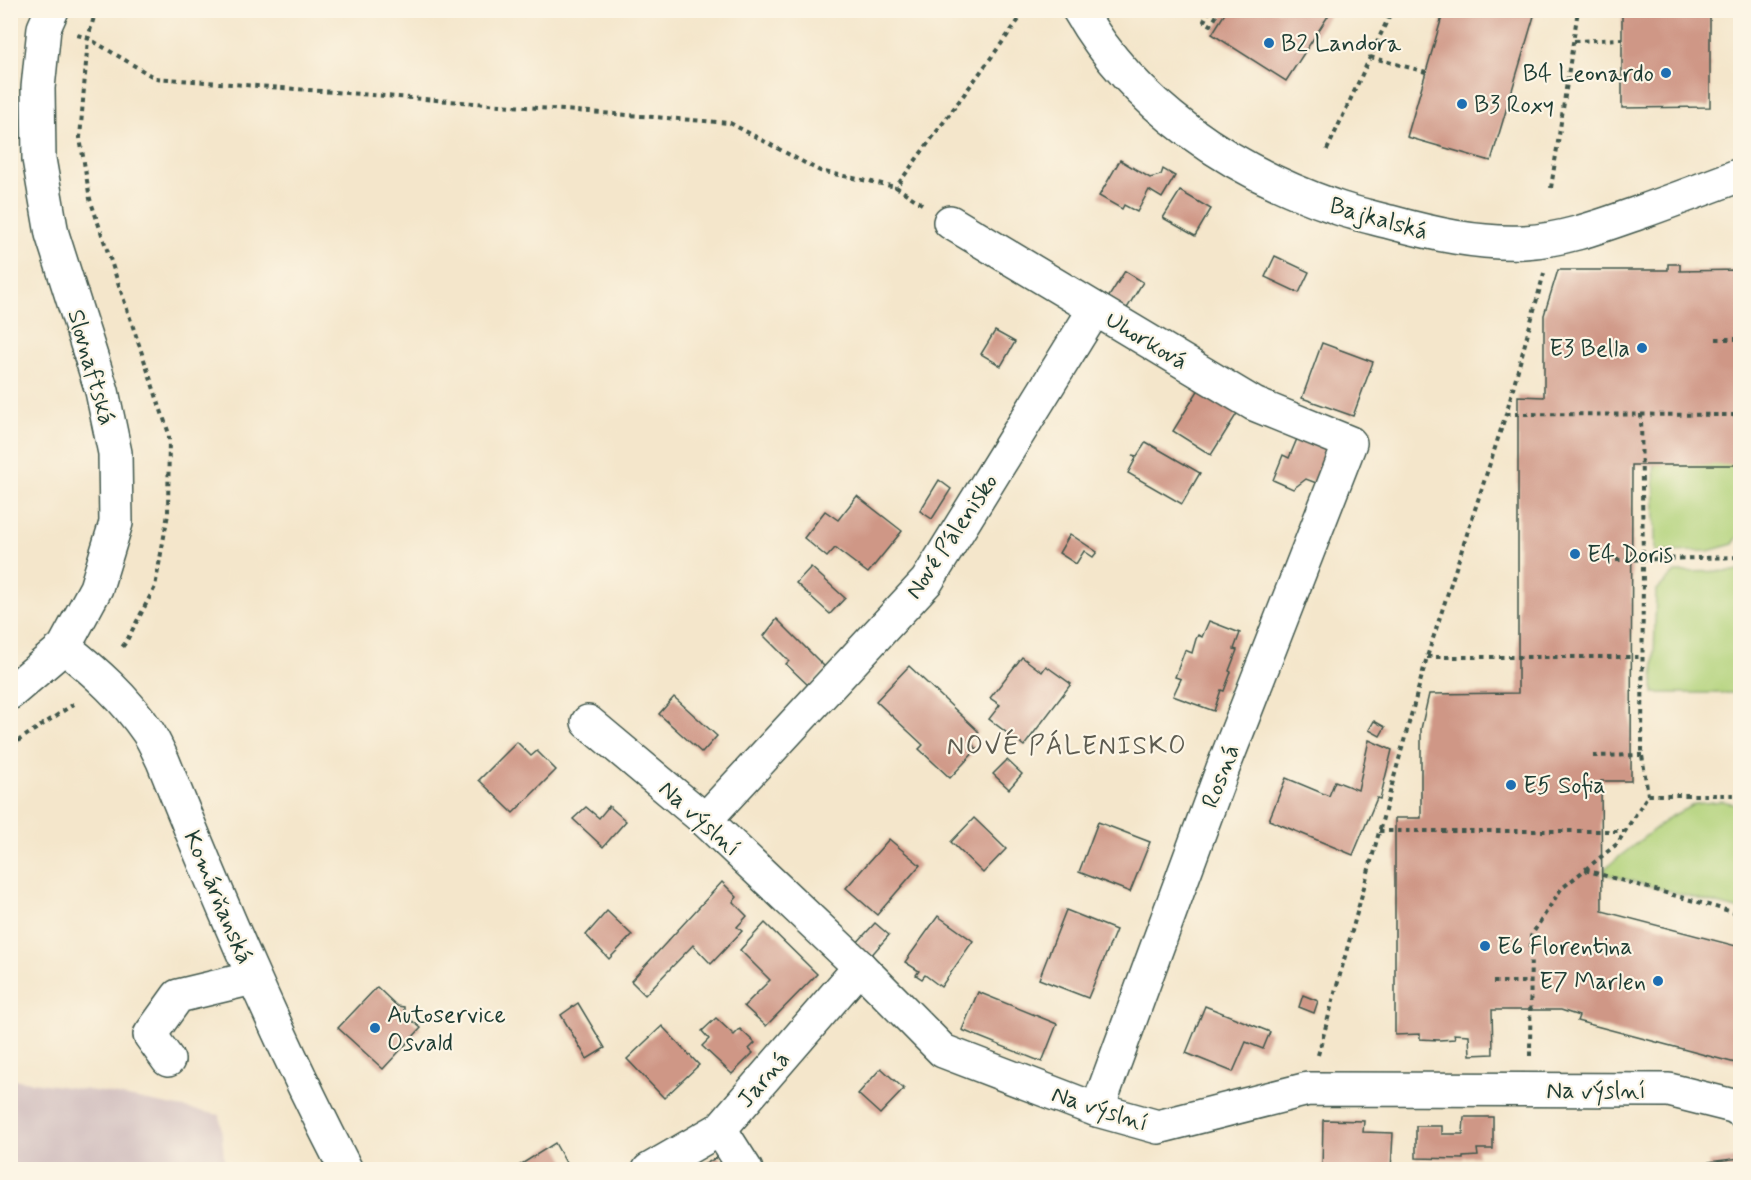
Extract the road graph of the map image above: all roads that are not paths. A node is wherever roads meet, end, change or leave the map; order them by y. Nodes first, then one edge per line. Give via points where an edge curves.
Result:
1 (52, 10) edge
2 (1079, 10) edge
3 (1740, 175) edge
4 (950, 222) road end
5 (1095, 309) junction
6 (1350, 443) joint
7 (64, 647) junction
8 (10, 693) edge
9 (588, 722) dead end
10 (705, 820) junction
11 (860, 967) junction
12 (253, 978) junction
13 (168, 1060) dead end
14 (1097, 1110) junction
15 (1740, 1110) edge
16 (720, 1129) junction
17 (346, 1170) edge
18 (649, 1170) edge
19 (746, 1170) edge

1 - 7 street, Slovnaftská via 44,28 38,88 39,159 52,234 102,391 115,453 116,523 96,588
2 - 3 street, Bajkalská via 1094,36 1145,95 1201,141 1277,184 1334,207 1430,233 1525,242 1583,232
4 - 5 street, Uhorková
5 - 6 street, Uhorková via 1254,404
5 - 10 street, Nové Pálenisko via 927,581
6 - 14 street, Rosná via 1223,768
7 - 8 street, Slovnaftská
7 - 12 street, Komárňanská via 99,675 149,733
9 - 10 street, Na výslní
10 - 11 street, Na výslní
11 - 14 street, Na výslní via 943,1051
11 - 16 street, Jarná
12 - 13 street via 178,996 150,1035
12 - 17 street, Komárňanská
14 - 15 street, Na výslní via 1158,1127 1308,1089 1669,1090
16 - 18 street, Jarná
16 - 19 street

